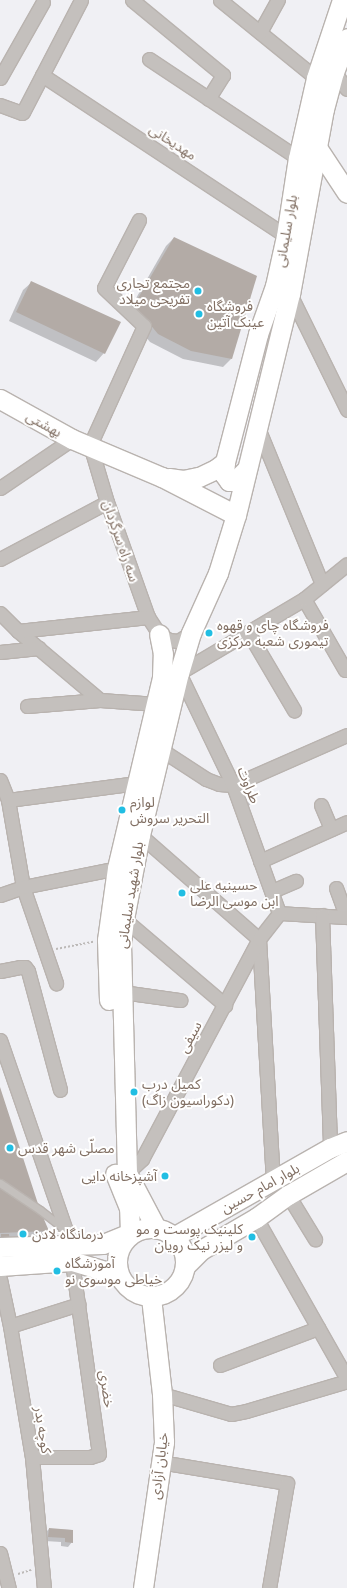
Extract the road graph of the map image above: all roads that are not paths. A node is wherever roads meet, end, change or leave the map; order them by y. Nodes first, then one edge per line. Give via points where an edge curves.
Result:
1 (81, 0) edge
2 (132, 0) edge
3 (220, 0) edge
4 (278, 0) edge
5 (342, 0) edge
6 (43, 2) dead end
7 (260, 32) junction
8 (347, 38) edge
9 (149, 59) dead end
10 (334, 72) junction
11 (42, 75) junction
12 (0, 78) edge
13 (316, 78) junction
14 (347, 89) edge
15 (208, 99) junction
16 (0, 105) edge
17 (316, 146) junction
18 (298, 158) junction
19 (347, 192) edge
20 (139, 220) dead end
21 (286, 236) junction
22 (290, 294) junction
23 (0, 400) edge
24 (347, 410) edge
25 (258, 428) junction
26 (72, 439) junction
27 (90, 445) junction
28 (226, 462) junction
29 (246, 470) junction
30 (162, 477) junction
31 (0, 488) edge
32 (107, 502) junction
33 (236, 515) junction
34 (0, 559) edge
35 (347, 564) edge
36 (322, 584) junction
37 (304, 599) junction
38 (0, 613) edge
39 (148, 617) junction
40 (18, 631) junction
41 (248, 632) junction
42 (191, 633) junction
43 (159, 634) junction
44 (39, 648) junction
45 (0, 652) edge
46 (346, 670) dead end
47 (179, 673) junction
48 (100, 700) junction
49 (157, 704) junction
50 (27, 706) dead end
51 (294, 710) dead end
52 (347, 735) edge
53 (160, 749) junction
54 (0, 780) edge
55 (137, 783) junction
56 (233, 785) junction
57 (8, 800) junction
58 (321, 805) dead end
59 (347, 822) edge
60 (331, 829) junction
61 (140, 834) junction
62 (260, 861) junction
63 (117, 868) junction
64 (296, 881) dead end
65 (23, 887) junction
66 (336, 888) dead end
67 (272, 891) junction
68 (0, 895) edge
69 (279, 913) junction
70 (322, 915) junction
71 (346, 917) edge
72 (124, 919) junction
73 (259, 939) junction
74 (0, 971) edge
75 (56, 983) dead end
76 (122, 992) junction
77 (180, 1000) dead end
78 (224, 1006) junction
79 (1, 1049) edge
80 (60, 1090) dead end
81 (347, 1141) edge
82 (330, 1148) junction
83 (347, 1161) edge
84 (127, 1174) junction
85 (273, 1181) junction
86 (0, 1183) edge
87 (288, 1195) junction
88 (256, 1218) junction
89 (156, 1228) junction
90 (130, 1234) junction
91 (175, 1236) junction
92 (315, 1239) dead end
93 (69, 1245) junction
94 (0, 1247) edge
95 (8, 1266) edge
96 (185, 1266) junction
97 (118, 1275) junction
98 (0, 1279) edge
99 (151, 1296) junction
100 (80, 1304) junction
101 (10, 1326) junction
102 (318, 1328) junction
103 (220, 1365) dead end
104 (347, 1380) edge
105 (162, 1394) junction
106 (32, 1457) junction
107 (160, 1462) junction
108 (0, 1553) edge
109 (8, 1583) edge
110 (44, 1588) edge
111 (143, 1588) edge
112 (269, 1588) edge

1 - 11 street
2 - 15 street via 223,75
3 - 7 street
4 - 7 street
5 - 13 main road, بلوار سلیمانی
6 - 12 street
7 - 13 street
8 - 10 main road, بلوار سلیمانی
9 - 15 street
10 - 14 street
10 - 17 main road, بلوار سلیمانی
11 - 16 street via 22,113
11 - 21 street, مهدیخانی
13 - 18 main road, بلوار سلیمانی
15 - 18 street
17 - 19 main road
17 - 22 main road, بلوار سلیمانی
18 - 21 main road, بلوار سلیمانی
20 - 27 street via 104,288 144,326
21 - 28 main road, بلوار سلیمانی via 276,286 258,334
22 - 24 street
22 - 25 main road, بلوار سلیمانی
23 - 26 main road, بهشتی
25 - 29 main road, بلوار سلیمانی
25 - 36 street
26 - 27 main road, بهشتی
26 - 31 street
27 - 30 main road
27 - 32 street, سه راه سرگردان
28 - 29 main road via 224,474 230,481 235,481
28 - 30 main road via 199,477 183,480
29 - 33 main road
30 - 33 main road
32 - 34 street
32 - 39 street, سه راه سرگردان
33 - 42 main road via 218,573
35 - 36 street
36 - 37 street
37 - 41 street
37 - 46 street
38 - 40 street
39 - 40 street
39 - 43 street, سه راه سرگردان
40 - 44 street
41 - 47 street
41 - 51 street
42 - 43 street via 178,641 169,640
42 - 47 main road, بلوار شهید سلیمانی
43 - 49 main road, بلوار شهید سلیمانی via 163,654
44 - 45 street
44 - 48 street
47 - 53 main road, بلوار شهید سلیمانی
47 - 56 street, طراوت
48 - 49 street
48 - 50 street
49 - 55 main road, بلوار شهید سلیمانی
52 - 56 street
53 - 56 street via 206,779 219,784
53 - 61 main road, بلوار شهید سلیمانی
54 - 57 street
55 - 57 street
55 - 63 main road, بلوار شهید سلیمانی
56 - 62 street, طراوت
57 - 65 street
58 - 60 street
59 - 60 street
60 - 62 street
61 - 72 main road, بلوار شهید سلیمانی
61 - 73 street
62 - 67 street, طراوت
63 - 65 street
63 - 90 main road, بلوار شهید سلیمانی via 107,940 114,1170 128,1208
64 - 67 street
65 - 68 street
65 - 75 street
66 - 71 street
67 - 69 street, طراوت
69 - 70 street
69 - 73 street, سیفی
70 - 71 street
70 - 82 street
72 - 76 main road, بلوار شهید سلیمانی via 121,944
72 - 78 street
73 - 78 street, سیفی
73 - 85 street
74 - 80 street via 20,967 28,970
76 - 77 street
76 - 84 main road, بلوار شهید سلیمانی
78 - 84 street, سیفی via 142,1159
79 - 93 street, خضری
81 - 82 main road, بلوار امام حسین
82 - 85 main road, بلوار امام حسین
83 - 87 main road
84 - 89 main road, بلوار شهید سلیمانی
85 - 91 main road, بلوار امام حسین
86 - 93 lane via 40,1210
87 - 88 main road
87 - 92 street
88 - 96 main road via 201,1250
88 - 102 street
89 - 90 main road via 147,1227
89 - 91 main road
90 - 93 main road via 103,1244
90 - 97 main road via 117,1252
91 - 96 main road via 182,1247
93 - 94 main road
93 - 95 main road
93 - 97 main road
93 - 100 street, خضری
95 - 98 street
96 - 99 main road via 180,1280 172,1289 162,1295
97 - 99 main road via 131,1291
98 - 101 street, کوچه بدر
99 - 105 main road, خیابان آزادی
100 - 101 street
100 - 106 street, خضری via 99,1454 90,1457
101 - 106 street, کوچه بدر
102 - 103 street
102 - 104 street
104 - 105 street via 231,1414
105 - 107 main road, خیابان آزادی via 164,1442
106 - 110 street, کوچه بدر
107 - 111 main road, خیابان آزادی
107 - 112 street via 287,1483
108 - 109 street

